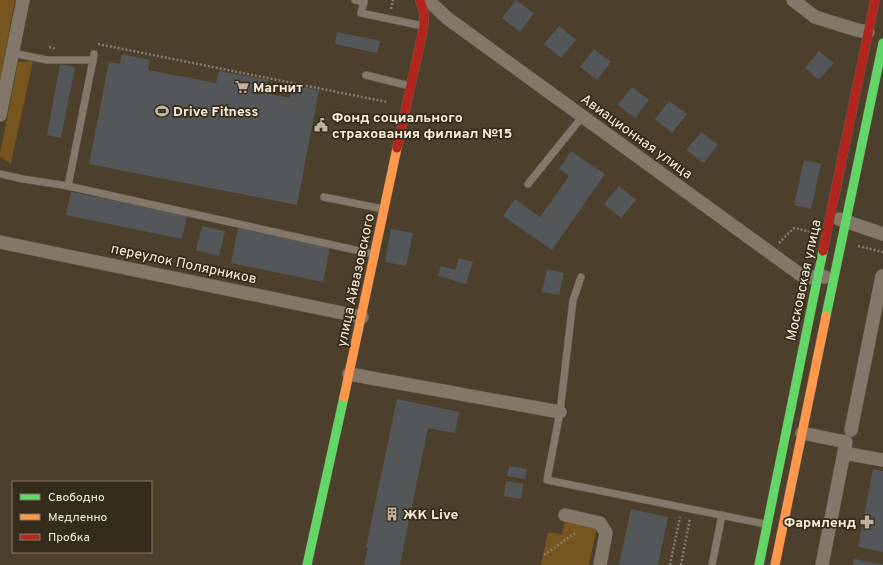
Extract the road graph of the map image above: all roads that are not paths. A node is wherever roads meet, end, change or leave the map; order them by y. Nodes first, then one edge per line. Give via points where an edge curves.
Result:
1 (23, 0) edge
2 (355, 0) edge
3 (420, 0) edge
4 (428, 0) edge
5 (793, 0) edge
6 (875, 0) edge
7 (424, 26) junction
8 (868, 32) junction
9 (883, 43) edge
10 (12, 53) junction
11 (366, 75) dead end
12 (410, 86) junction
13 (0, 115) edge
14 (582, 117) junction
15 (0, 174) edge
16 (528, 184) dead end
17 (68, 186) junction
18 (324, 196) dead end
19 (384, 209) junction
20 (830, 217) junction
21 (847, 221) junction
22 (883, 234) edge
23 (0, 242) edge
24 (374, 255) junction
25 (819, 276) junction
26 (580, 277) dead end
27 (883, 277) edge
28 (834, 279) junction
29 (362, 317) junction
30 (349, 374) junction
31 (560, 412) junction
32 (851, 430) dead end
33 (802, 433) junction
34 (844, 453) junction
35 (880, 458) edge
36 (565, 515) dead end
37 (722, 515) junction
38 (767, 525) junction
39 (307, 565) edge
40 (600, 565) edge
41 (712, 565) edge
42 (759, 565) edge
43 (775, 565) edge
44 (822, 565) edge

1 - 10 street
2 - 7 lane via 364,2 361,13
3 - 7 main road, улица Айвазовского via 424,12
4 - 14 street, Авиационная улица via 447,18
5 - 8 street via 815,17
6 - 8 main road, Московская улица
7 - 12 main road, улица Айвазовского
8 - 20 main road, Московская улица
9 - 21 main road
10 - 13 street
10 - 17 lane via 47,60 94,57
11 - 12 lane
12 - 19 main road, улица Айвазовского
14 - 16 lane
14 - 25 street, Авиационная улица via 805,278
15 - 17 lane
17 - 24 lane
18 - 19 lane
19 - 24 main road, улица Айвазовского
20 - 21 street
20 - 25 main road, Московская улица
21 - 22 street
21 - 28 main road
23 - 29 street, переулок Полярников
24 - 29 main road, улица Айвазовского
25 - 28 street, Авиационная улица
25 - 38 main road, Московская улица
26 - 31 lane via 573,300
27 - 32 street
28 - 33 main road
29 - 30 main road, улица Айвазовского
30 - 31 street
30 - 39 main road, улица Айвазовского
31 - 37 lane via 547,480
33 - 34 street via 846,442
33 - 43 main road
34 - 35 street
34 - 44 street
36 - 40 street via 600,523 606,532
37 - 38 lane
37 - 41 lane
38 - 42 main road, Московская улица

